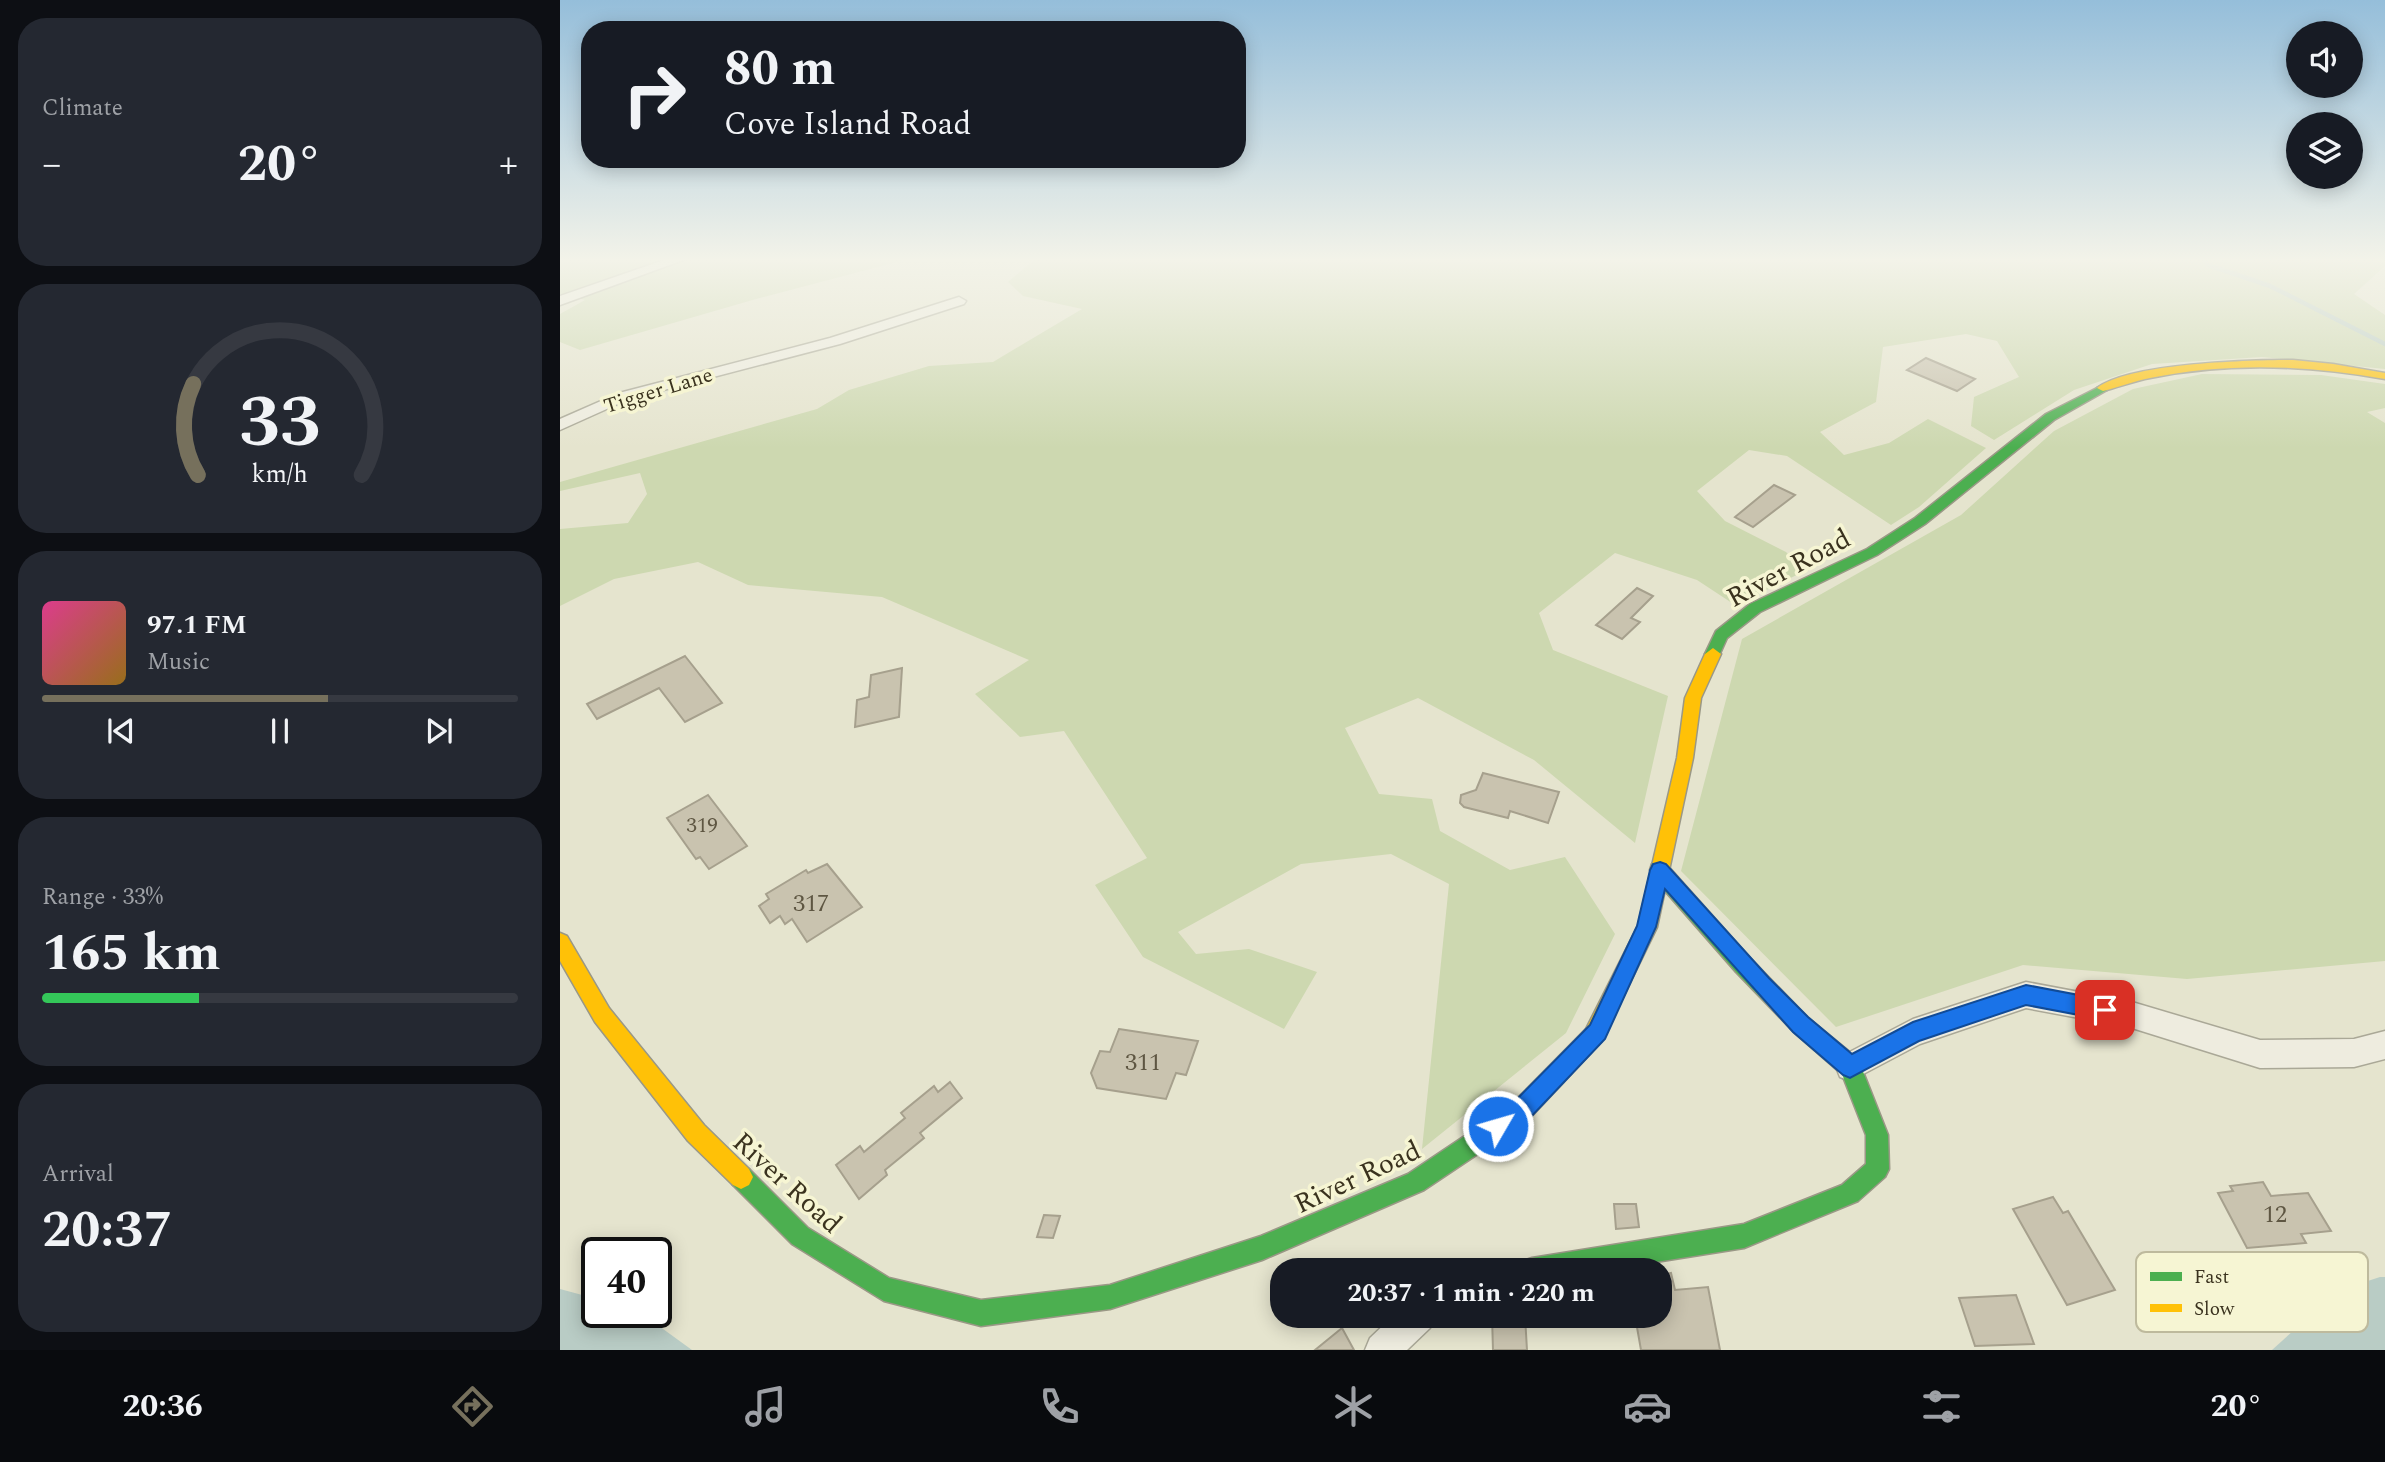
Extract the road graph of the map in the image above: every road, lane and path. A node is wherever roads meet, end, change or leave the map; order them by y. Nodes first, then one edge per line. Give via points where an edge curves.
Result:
1 (894, 322) edge
2 (2385, 376) edge
3 (560, 425) edge
4 (1660, 870) junction
5 (560, 942) edge
6 (2385, 1045) edge
7 (1850, 1067) junction
8 (1607, 1258) edge
9 (1405, 1328) edge
10 (1382, 1350) edge

1 - 3 street, Tigger Lane via 624,396
2 - 4 street, River Road via 2316,365 2252,364 2160,373 2115,383 2050,417 1920,521 1872,552 1755,608 1721,635 1693,698
4 - 5 street, River Road via 1647,927 1597,1032 1519,1113 1416,1182 1262,1248 1110,1297 981,1313 884,1289 800,1236 696,1133 602,1015
4 - 7 street via 1762,985
6 - 7 street via 2354,1054 2260,1054 2132,1015 2026,995 1913,1033
7 - 8 street via 1877,1135 1877,1169 1850,1193 1744,1236
9 - 10 street

